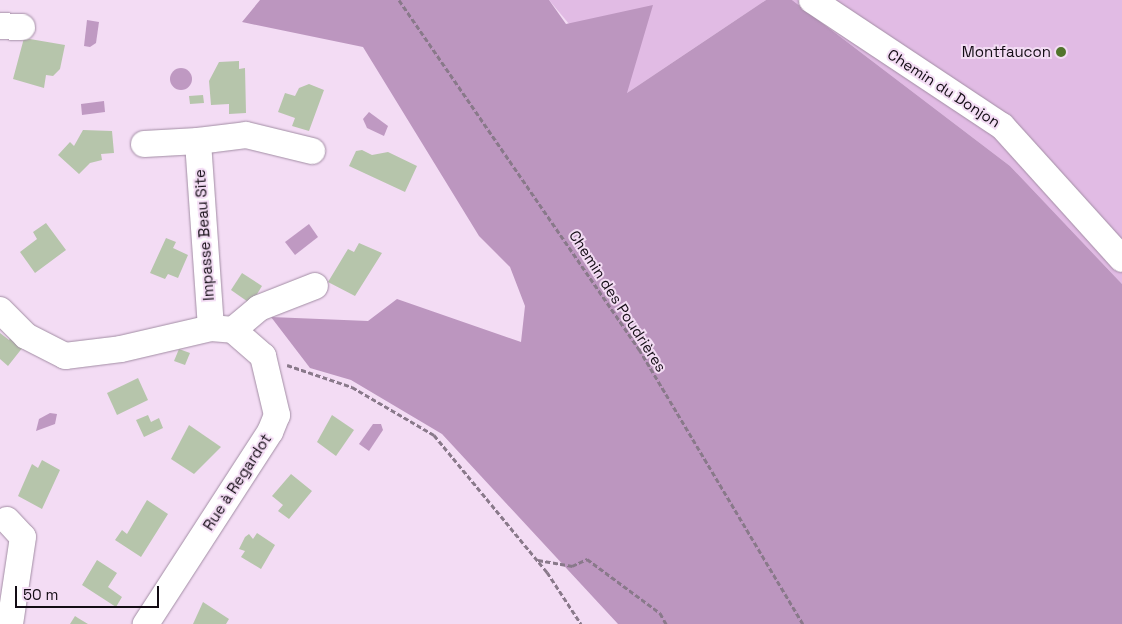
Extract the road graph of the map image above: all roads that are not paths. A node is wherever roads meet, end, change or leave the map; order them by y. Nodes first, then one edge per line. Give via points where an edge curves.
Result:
1 (812, 0) edge
2 (198, 141) junction
3 (144, 144) dead end
4 (312, 151) dead end
5 (1122, 260) edge
6 (315, 286) dead end
7 (0, 310) edge
8 (222, 329) junction
9 (7, 520) dead end
10 (10, 624) edge
11 (146, 624) edge

1 - 5 street, Chemin du Donjon via 1002,126
2 - 3 street
2 - 4 street via 246,135
2 - 8 street, Impasse Beau Site
6 - 8 street via 258,308
7 - 8 street via 26,336 65,356 121,349
8 - 11 street, Rue à Regardot via 262,356 276,415 270,432
9 - 10 street via 23,537

